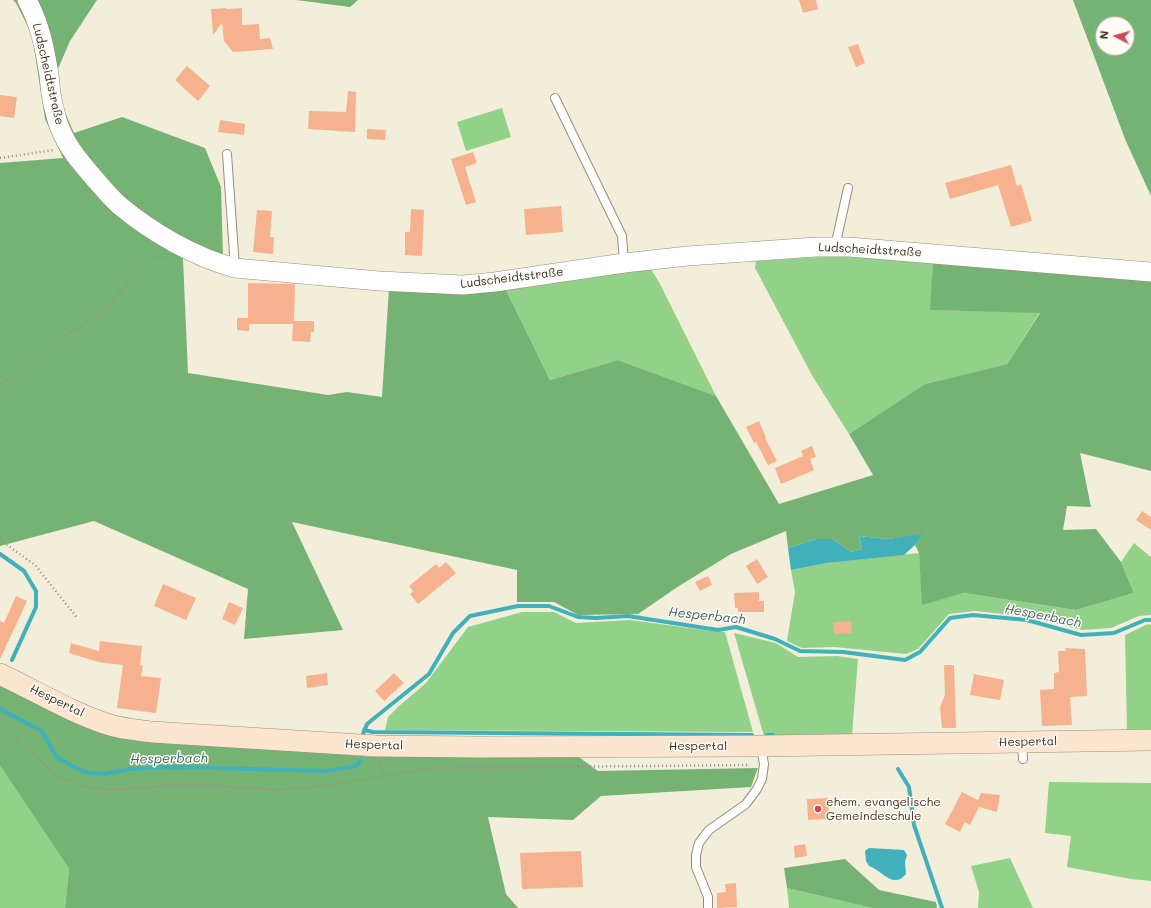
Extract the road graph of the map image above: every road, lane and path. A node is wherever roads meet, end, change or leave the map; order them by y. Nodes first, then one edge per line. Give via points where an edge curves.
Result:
1 (27, 0) edge
2 (556, 98) dead end
3 (49, 151) dead end
4 (227, 154) dead end
5 (0, 158) edge
6 (848, 188) dead end
7 (835, 247) junction
8 (170, 256) dead end
9 (624, 263) junction
10 (235, 268) junction
11 (1151, 272) edge
12 (0, 384) edge
13 (0, 540) edge
14 (78, 619) dead end
15 (0, 674) edge
16 (0, 728) edge
17 (1151, 740) edge
18 (763, 755) junction
19 (708, 908) edge

1 - 10 street, Ludscheidtstraße via 39,25 53,106 60,129 83,166 118,204 149,227 197,254
2 - 9 lane via 622,236
3 - 5 path
4 - 10 lane
6 - 7 lane
7 - 9 street, Ludscheidtstraße via 688,256
7 - 11 street, Ludscheidtstraße
8 - 12 path via 149,259 108,306
9 - 10 street, Ludscheidtstraße via 463,285 379,281
13 - 14 path via 35,565
15 - 18 main road, Hespertal via 110,725 152,732 377,746
16 - 18 path via 58,777 80,786 110,790 174,784 278,790 331,785 432,768
17 - 18 main road, Hespertal via 1023,750
18 - 19 lane via 762,779 757,789 746,804 709,830 699,843 696,866 708,897

